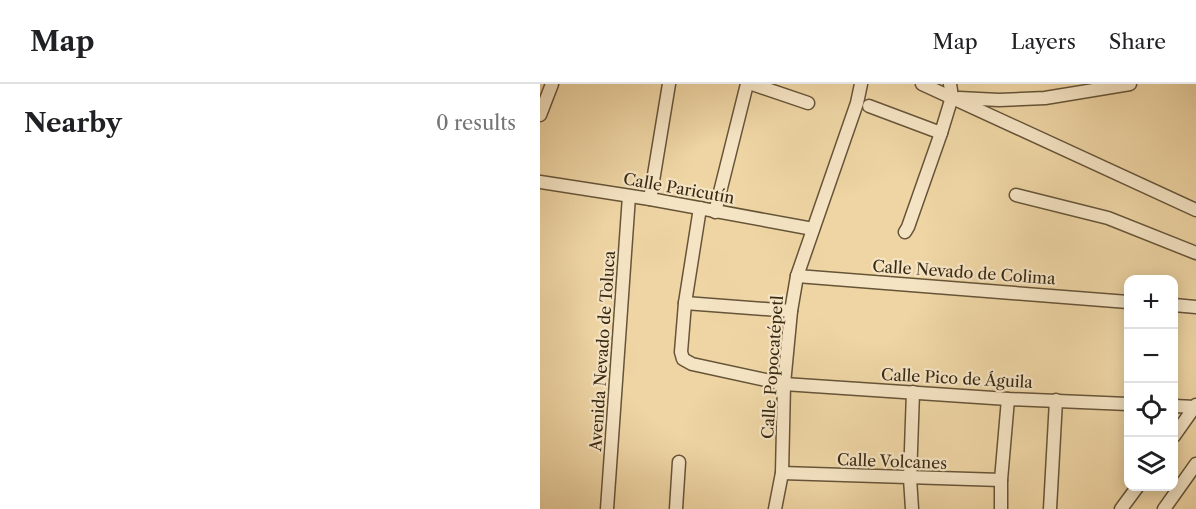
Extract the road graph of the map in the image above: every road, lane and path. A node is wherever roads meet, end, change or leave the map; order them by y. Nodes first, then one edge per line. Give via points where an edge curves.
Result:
1 (552, 84) edge
2 (669, 84) edge
3 (749, 84) edge
4 (861, 84) edge
5 (922, 84) edge
6 (950, 84) edge
7 (1130, 84) edge
8 (952, 97) junction
9 (808, 103) dead end
10 (869, 106) dead end
11 (540, 115) edge
12 (941, 133) junction
13 (540, 182) edge
14 (1016, 195) dead end
15 (629, 196) junction
16 (650, 199) junction
17 (700, 208) junction
18 (1196, 210) edge
19 (715, 212) junction
20 (813, 229) junction
21 (905, 232) dead end
22 (1196, 254) edge
23 (797, 276) junction
24 (1124, 302) edge
25 (685, 303) junction
26 (1178, 305) edge
27 (1196, 307) edge
28 (791, 311) junction
29 (784, 384) junction
30 (913, 392) junction
31 (1008, 399) junction
32 (1056, 400) junction
33 (1124, 404) edge
34 (1178, 406) edge
35 (1195, 406) edge
36 (1178, 429) edge
37 (679, 462) dead end
38 (1196, 464) edge
39 (782, 473) junction
40 (910, 478) junction
41 (1001, 480) junction
42 (1135, 491) edge
43 (607, 509) edge
44 (676, 509) edge
45 (775, 509) edge
46 (912, 509) edge
47 (1001, 509) edge
48 (1050, 509) edge
49 (1122, 509) edge
50 (1164, 509) edge

1 - 11 street
2 - 16 street
3 - 9 street
3 - 19 street
4 - 20 street, Calle Popocatépetl
5 - 8 street
6 - 8 street
7 - 8 street via 1045,98
8 - 12 street
8 - 18 street
10 - 12 street
12 - 21 street
13 - 15 street, Calle Paricutín
14 - 22 street via 1108,218
15 - 16 street, Calle Paricutín
15 - 43 street, Avenida Nevado de Toluca
16 - 17 street, Calle Paricutín
17 - 19 street, Calle Paricutín
17 - 25 street
19 - 20 street, Calle Paricutín
20 - 23 street, Calle Popocatépetl
23 - 24 street, Calle Nevado de Colima
23 - 28 street, Calle Popocatépetl
25 - 28 street
25 - 29 street, Calle Pico de Águila via 683,359
26 - 27 street
28 - 29 street, Calle Popocatépetl
29 - 30 street, Calle Pico de Águila
29 - 39 street, Calle Popocatépetl
30 - 31 street, Calle Pico de Águila
30 - 40 street
31 - 32 street, Calle Pico de Águila
31 - 41 street
32 - 33 street, Calle Pico de Águila
32 - 48 street
34 - 35 street
35 - 36 street
37 - 44 street
38 - 50 street
39 - 40 street, Calle Volcanes
39 - 45 street, Calle Popocatépetl
40 - 41 street, Calle Volcanes
40 - 46 street
41 - 47 street
42 - 49 street

